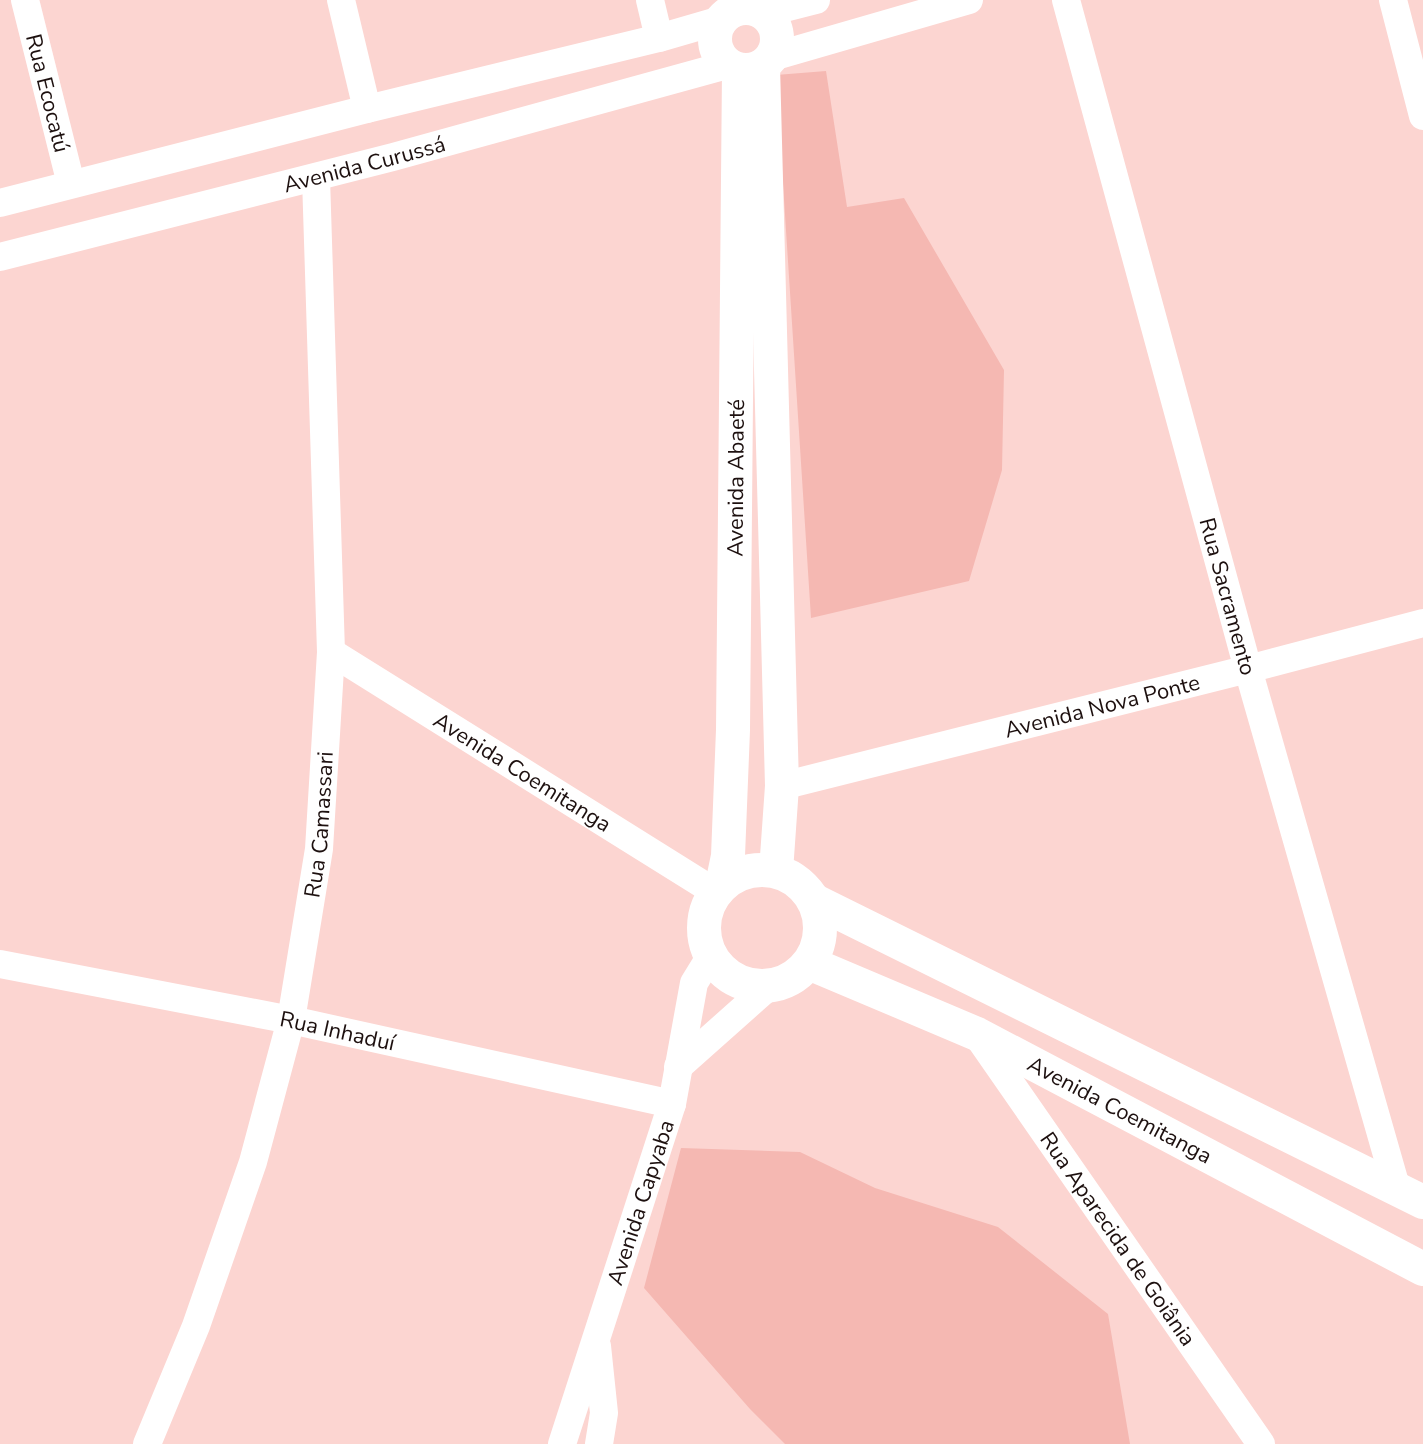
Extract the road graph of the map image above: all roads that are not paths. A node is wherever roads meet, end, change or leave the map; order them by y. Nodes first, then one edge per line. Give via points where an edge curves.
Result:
1 (25, 0) edge
2 (341, 0) edge
3 (650, 0) edge
4 (816, 0) edge
5 (969, 0) edge
6 (1066, 0) edge
7 (1393, 0) edge
8 (742, 9) edge
9 (659, 38) junction
10 (750, 64) junction
11 (367, 109) junction
12 (1423, 116) edge
13 (316, 178) junction
14 (71, 184) junction
15 (0, 203) edge
16 (0, 257) edge
17 (1423, 623) edge
18 (331, 652) junction
19 (1248, 669) junction
20 (782, 786) junction
21 (776, 871) junction
22 (719, 888) junction
23 (815, 901) junction
24 (710, 957) junction
25 (809, 963) junction
26 (0, 964) edge
27 (768, 987) junction
28 (291, 1020) junction
29 (977, 1034) junction
30 (678, 1067) junction
31 (672, 1104) junction
32 (1410, 1196) edge
33 (1423, 1269) edge
34 (596, 1334) junction
35 (147, 1444) edge
36 (562, 1444) edge
37 (599, 1444) edge
38 (1261, 1444) edge

1 - 14 street, Rua Ecocatú
2 - 11 street
3 - 9 street
4 - 8 street
5 - 10 street, Avenida Curussá
6 - 19 street, Rua Sacramento
7 - 12 street
8 - 9 street
8 - 10 street via 773,23 778,34 777,46
8 - 10 street via 715,31 715,44 719,55
9 - 11 street
10 - 13 street, Avenida Curussá
10 - 20 street, Avenida Abaeté
10 - 22 street, Avenida Abaeté via 733,730 728,856
11 - 14 street
13 - 16 street, Avenida Curussá
13 - 18 street, Rua Camassari
14 - 15 street
17 - 19 street, Avenida Nova Ponte
18 - 22 street, Avenida Coemitanga
18 - 28 street, Rua Camassari via 319,849
19 - 20 street, Avenida Nova Ponte
19 - 32 street, Rua Sacramento
20 - 21 street, Avenida Abaeté
21 - 22 street via 747,872
21 - 23 street via 805,887
22 - 24 street via 705,912 703,935
23 - 25 street via 819,943
23 - 32 street
24 - 27 street via 745,985
24 - 30 street, Avenida Capyaba via 694,983
25 - 27 street via 791,979
25 - 29 street, Avenida Coemitanga
26 - 28 street, Rua Inhaduí
27 - 30 street
28 - 31 street, Rua Inhaduí
28 - 35 street, Rua Camassari via 253,1162 196,1326
29 - 33 street, Avenida Coemitanga
29 - 38 street, Rua Aparecida de Goiânia
30 - 31 street, Avenida Capyaba
31 - 34 street, Avenida Capyaba
34 - 36 street, Avenida Capyaba
34 - 37 street, Avenida Capyaba via 604,1413

